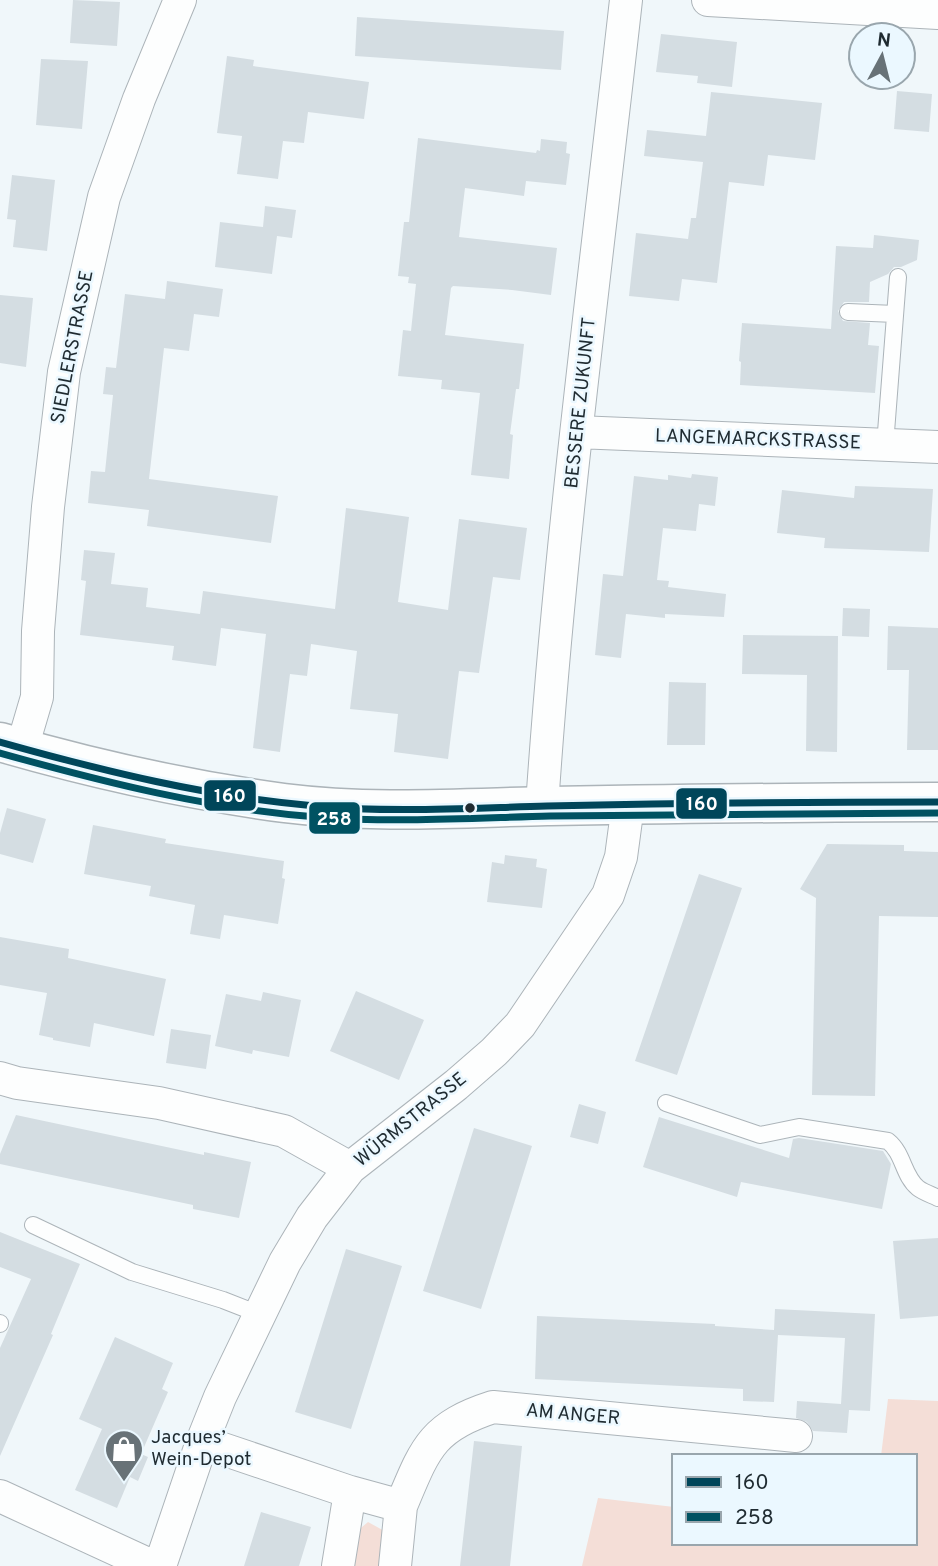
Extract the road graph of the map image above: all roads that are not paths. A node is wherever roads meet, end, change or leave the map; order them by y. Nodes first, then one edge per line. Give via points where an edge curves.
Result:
1 (180, 0) edge
2 (626, 0) edge
3 (708, 0) edge
4 (938, 13) edge
5 (898, 277) dead end
6 (848, 312) dead end
7 (895, 314) junction
8 (577, 432) junction
9 (885, 445) junction
10 (938, 447) edge
11 (11, 745) edge
12 (938, 802) edge
13 (628, 805) junction
14 (542, 806) junction
15 (0, 1078) edge
16 (666, 1102) dead end
17 (350, 1168) junction
18 (938, 1198) edge
19 (33, 1225) dead end
20 (259, 1314) junction
21 (796, 1436) dead end
22 (202, 1443) junction
23 (350, 1492) junction
24 (0, 1496) edge
25 (401, 1506) junction
26 (152, 1566) edge
27 (160, 1566) edge
28 (338, 1566) edge
29 (395, 1566) edge

1 - 11 street, SIEDLERSTRASSE via 104,197 64,372 47,519 37,697
2 - 8 street, BESSERE ZUKUNFT
3 - 4 street
5 - 7 lane
6 - 7 lane
7 - 9 lane
8 - 9 street, LANGEMARCKSTRASSE
8 - 14 street, BESSERE ZUKUNFT
9 - 10 street, LANGEMARCKSTRASSE
11 - 14 street via 157,782 286,803 471,810
12 - 13 street
13 - 14 street
13 - 17 street, WÜRMSTRASSE via 621,857 608,895 520,1025 456,1085
15 - 17 street via 159,1103 284,1131
16 - 18 lane via 761,1135 799,1127 888,1141 898,1150 917,1188
17 - 20 street, WÜRMSTRASSE via 312,1217
19 - 20 lane via 132,1272
20 - 22 street, WÜRMSTRASSE
21 - 25 street, AM ANGER via 493,1408 465,1416 439,1434 420,1460
22 - 23 street
22 - 27 street, WÜRMSTRASSE
23 - 25 street
23 - 28 street
24 - 26 street
25 - 29 street, AM ANGER

